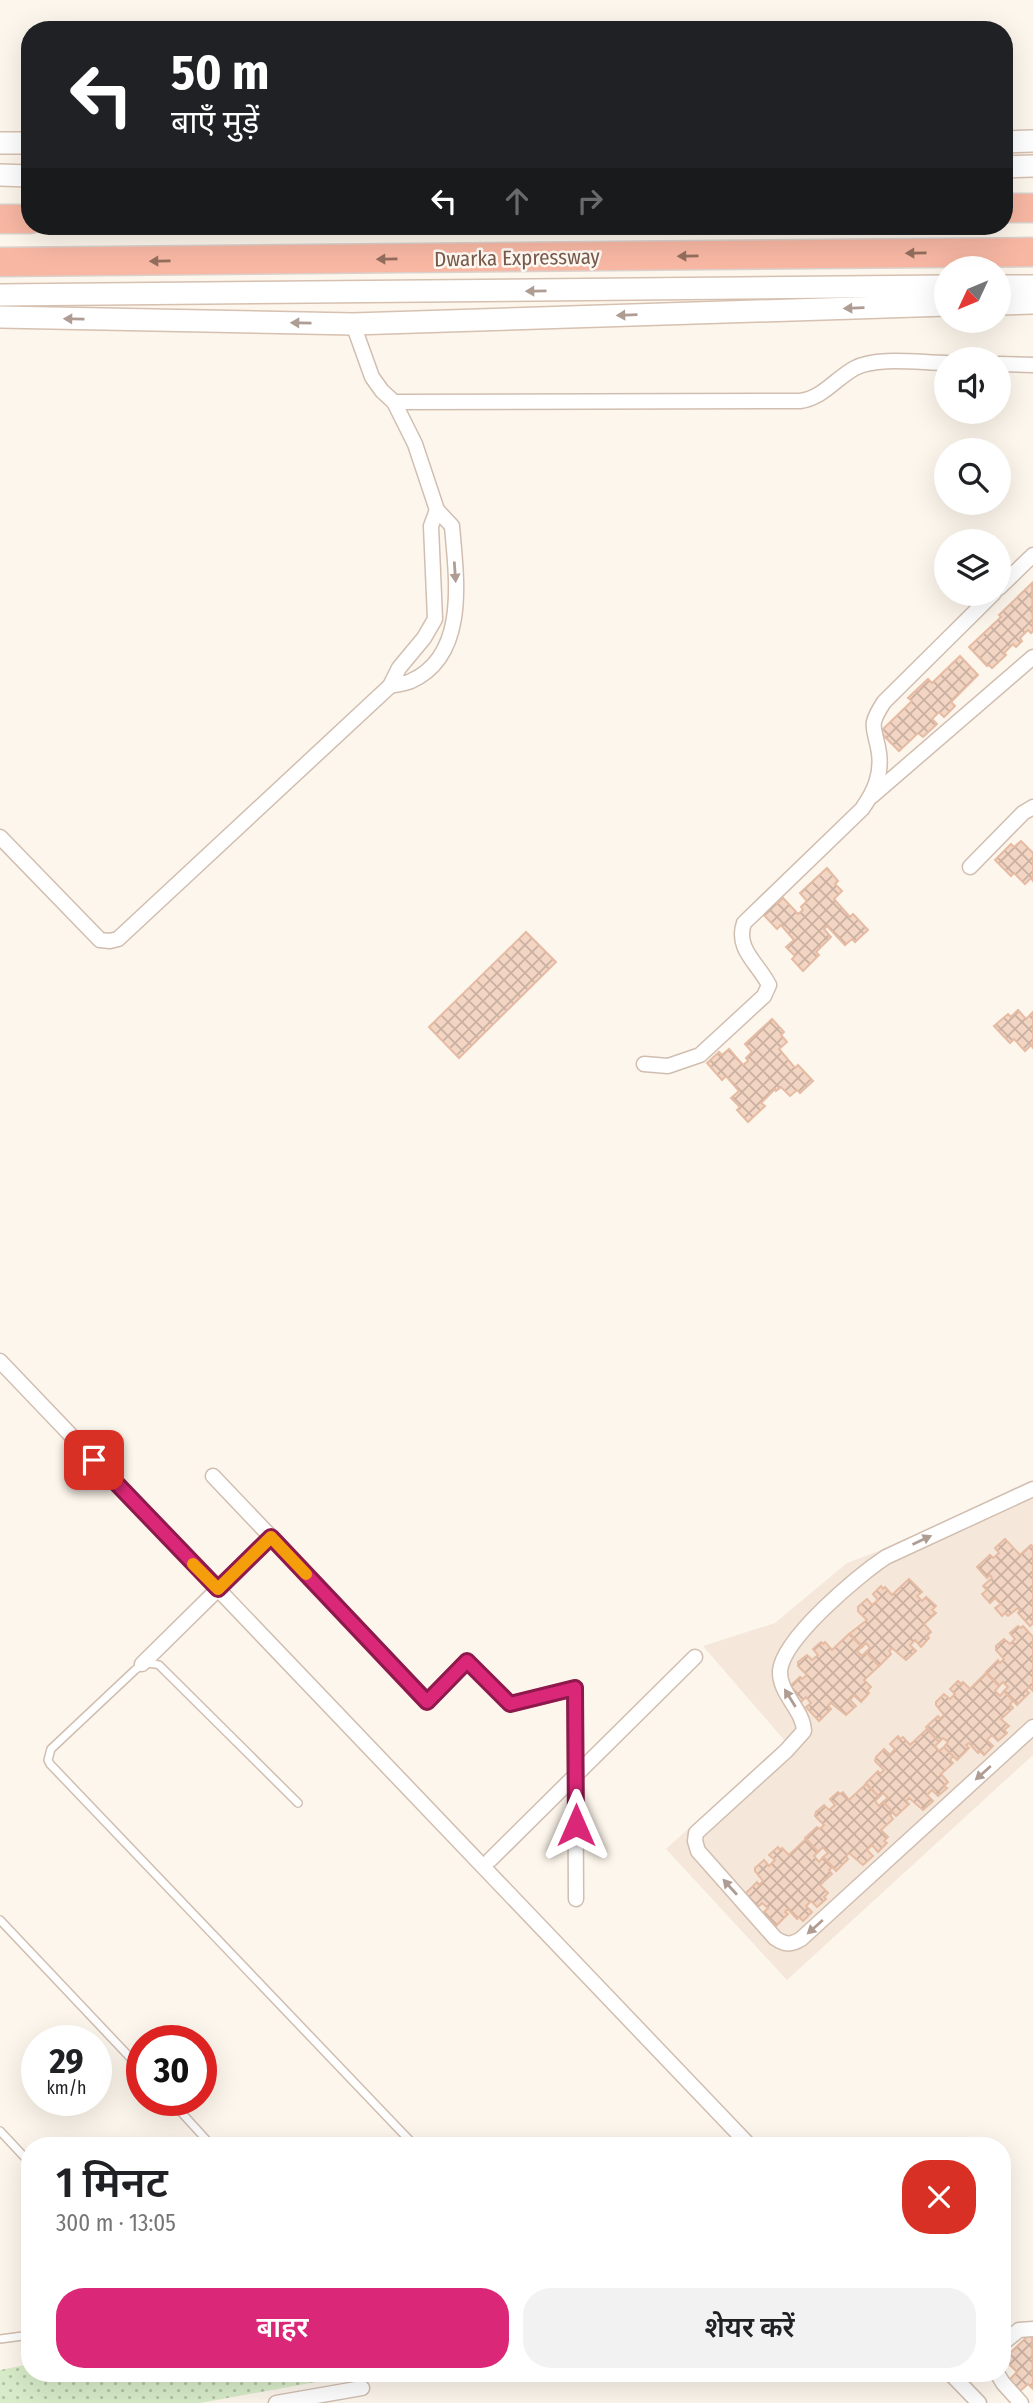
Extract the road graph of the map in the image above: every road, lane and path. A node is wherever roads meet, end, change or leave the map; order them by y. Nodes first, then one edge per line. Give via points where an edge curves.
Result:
1 (1033, 141) edge
2 (1013, 142) edge
3 (0, 143) edge
4 (21, 143) edge
5 (1033, 166) edge
6 (1013, 167) edge
7 (0, 175) edge
8 (21, 176) edge
9 (1013, 208) edge
10 (1033, 208) edge
11 (0, 219) edge
12 (21, 219) edge
13 (1033, 252) edge
14 (0, 262) edge
15 (934, 286) edge
16 (1012, 286) edge
17 (1033, 286) edge
18 (0, 295) edge
19 (1033, 303) edge
20 (1012, 304) edge
21 (934, 305) edge
22 (0, 317) edge
23 (353, 324) junction
24 (934, 363) edge
25 (1011, 364) edge
26 (1033, 365) edge
27 (394, 402) junction
28 (437, 510) junction
29 (1033, 555) edge
30 (1011, 576) edge
31 (981, 606) edge
32 (1033, 657) edge
33 (390, 686) junction
34 (869, 798) junction
35 (1033, 807) edge
36 (0, 837) edge
37 (970, 867) dead end
38 (643, 1064) dead end
39 (0, 1361) edge
40 (213, 1476) dead end
41 (1033, 1489) edge
42 (271, 1537) junction
43 (218, 1589) junction
44 (695, 1657) dead end
45 (142, 1664) junction
46 (1033, 1727) edge
47 (576, 1775) junction
48 (298, 1803) dead end
49 (490, 1860) dead end
50 (576, 1899) dead end
51 (0, 1920) edge
52 (126, 2053) edge
53 (185, 2116) edge
54 (0, 2132) edge
55 (204, 2137) edge
56 (406, 2137) edge
57 (741, 2137) edge
58 (21, 2154) edge
59 (1033, 2329) edge
60 (21, 2336) edge
61 (1011, 2336) edge
62 (0, 2339) edge
63 (959, 2382) edge
64 (1002, 2382) edge
65 (362, 2388) dead end
66 (276, 2403) edge
67 (979, 2403) edge
68 (1021, 2403) edge

1 - 2 street
3 - 4 street
5 - 6 street
7 - 8 street
9 - 10 highway
11 - 12 highway
13 -> 14 highway, Dwarka Expressway
15 -> 18 street
16 - 17 street
19 - 20 street
21 -> 23 street
23 -> 22 street
23 - 27 street via 372,377
24 - 27 street via 869,362 853,368 818,395 800,401
25 - 26 street
27 - 28 street
28 - 33 street via 431,526 435,620
28 -> 33 street via 452,526 457,601 453,630 429,669 411,681
29 - 30 street
31 - 34 street via 874,717 879,778
32 - 34 street
33 - 36 street via 118,939 100,940
34 - 38 street via 744,923 745,951 769,985 764,996 700,1055 668,1066
35 - 37 street
39 - 43 street
40 - 42 street
46 -> 41 street via 792,1944 775,1938 698,1851 696,1833 804,1731 804,1720 782,1685 780,1670 799,1634 886,1557
42 - 43 street
42 - 47 street via 427,1702 467,1661 510,1704 575,1688
43 - 45 street
43 - 57 street
44 - 47 street
45 - 48 lane via 159,1665
45 - 56 lane via 51,1748 50,1764
47 - 49 street
47 - 50 street
51 - 52 lane
53 - 55 lane
54 - 58 lane
59 - 61 street via 1019,2330
60 - 62 lane
63 - 67 street
64 - 68 street
65 - 66 street

